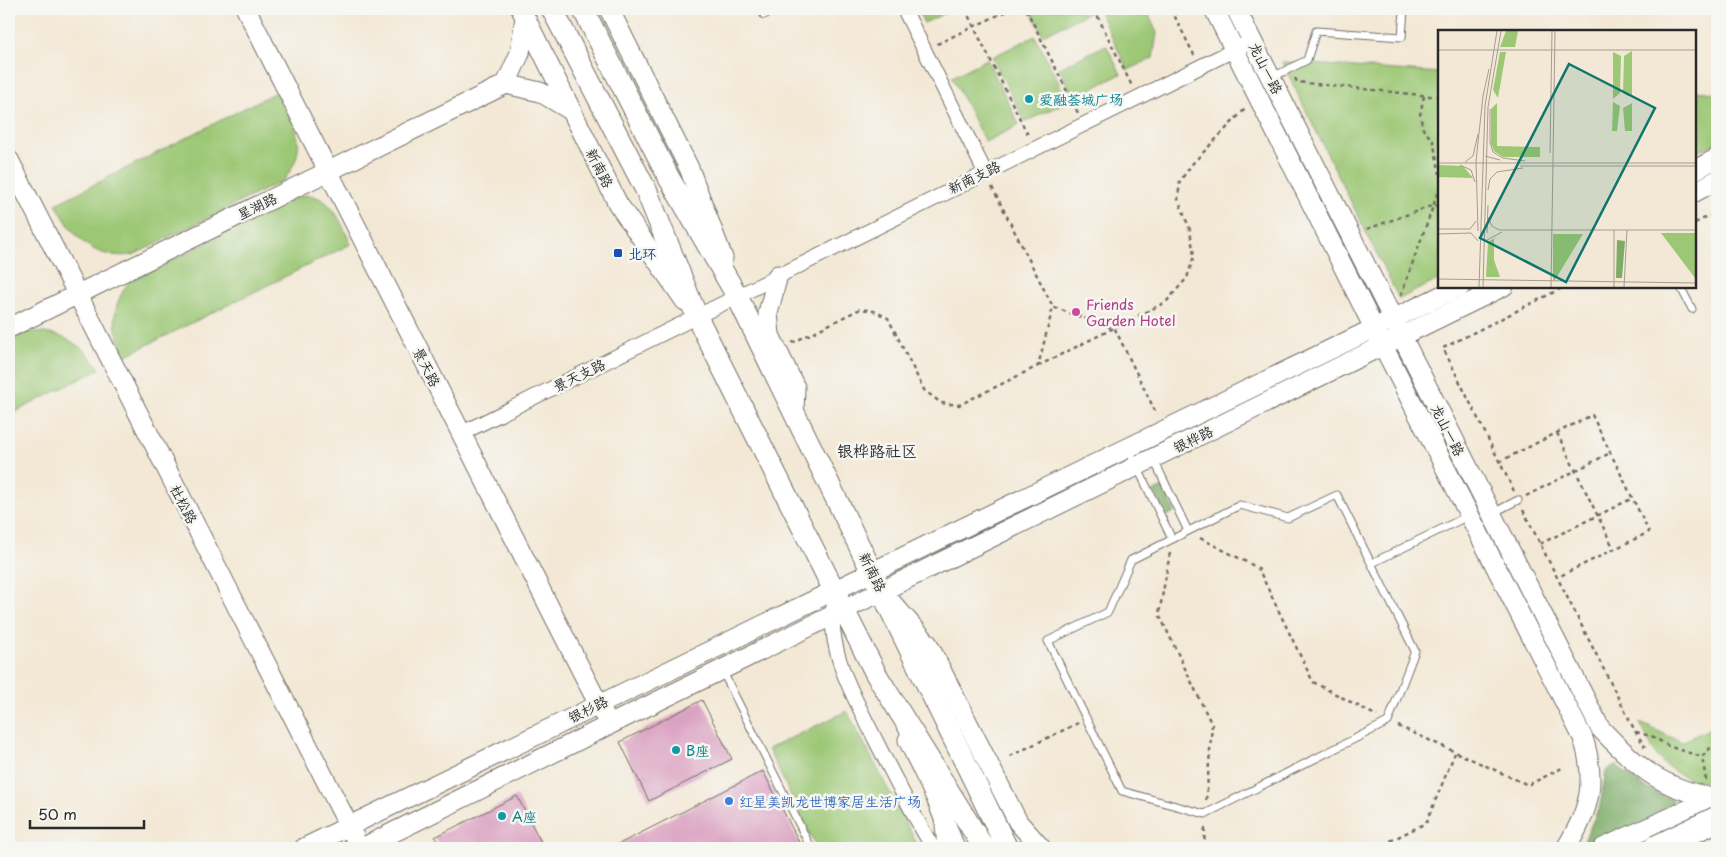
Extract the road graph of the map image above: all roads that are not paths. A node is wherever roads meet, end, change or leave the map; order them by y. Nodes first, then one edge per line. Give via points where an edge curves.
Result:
1 (246, 9) edge
2 (552, 9) edge
3 (583, 9) edge
4 (608, 9) edge
5 (761, 9) edge
6 (776, 9) edge
7 (904, 9) edge
8 (1214, 9) edge
9 (1236, 9) edge
10 (1404, 9) edge
11 (523, 13) edge
12 (1252, 40) junction
13 (1235, 48) junction
14 (1271, 78) junction
15 (506, 84) junction
16 (572, 111) junction
17 (1717, 158) edge
18 (9, 160) edge
19 (1696, 169) edge
20 (328, 171) junction
21 (985, 172) junction
22 (1717, 180) edge
23 (1696, 191) edge
24 (778, 275) junction
25 (1457, 288) edge
26 (1500, 288) edge
27 (1681, 288) edge
28 (77, 294) junction
29 (737, 296) junction
30 (1692, 309) dead end
31 (697, 317) junction
32 (1392, 320) junction
33 (9, 328) edge
34 (1374, 328) junction
35 (1401, 338) junction
36 (1384, 347) junction
37 (794, 412) junction
38 (460, 434) junction
39 (1143, 452) junction
40 (1518, 500) road end
41 (1471, 514) junction
42 (1490, 514) junction
43 (1188, 531) junction
44 (1172, 539) junction
45 (1372, 563) junction
46 (872, 571) junction
47 (834, 590) junction
48 (882, 591) junction
49 (838, 613) junction
50 (722, 670) junction
51 (876, 674) junction
52 (598, 704) junction
53 (609, 725) junction
54 (936, 798) junction
55 (1714, 800) edge
56 (1018, 822) junction
57 (349, 826) junction
58 (304, 848) edge
59 (361, 848) edge
60 (812, 848) edge
61 (933, 848) edge
62 (941, 848) edge
63 (955, 848) edge
64 (963, 848) edge
65 (984, 848) edge
66 (1007, 848) edge
67 (1031, 848) edge
68 (1041, 848) edge
69 (1566, 848) edge
70 (1603, 848) edge
71 (1656, 848) edge

1 - 20 main road, 景天路
2 - 31 main road, 新南路 via 647,192
3 - 29 main road, 新南路 via 669,178
4 - 29 main road, 新南路 via 690,168
5 - 6 lane via 764,15
7 - 21 street
8 - 13 main road, 龙山一路
9 - 12 main road, 龙山一路
10 - 14 lane via 1402,37 1316,31 1308,60
11 - 15 main road via 520,53
11 - 16 main road, 新南路
12 - 13 street, 新南支路
12 - 14 main road, 龙山一路
13 - 21 street, 新南支路
13 - 34 main road, 龙山一路
14 - 32 main road, 龙山一路
15 - 16 main road via 540,92
15 - 20 main road, 星湖路
16 - 31 main road, 新南路 via 618,204
17 - 19 main road
18 - 28 main road, 杜松路
20 - 28 main road, 星湖路
20 - 38 main road, 景天路
21 - 24 street, 新南支路
22 - 23 main road
24 - 29 street, 新南支路
24 - 37 main road via 768,313 770,335 795,388
25 - 32 main road, 银桦路
26 - 35 main road, 银桦路
27 - 30 lane
28 - 33 main road, 星湖路
28 - 57 main road, 杜松路
29 - 31 street, 新南支路
29 - 37 main road, 新南路
31 - 38 street, 景天支路
31 - 47 main road, 新南路
32 - 34 main road, 银桦路
32 - 35 main road, 龙山一路
34 - 36 main road, 龙山一路
34 - 39 main road, 银桦路 via 1164,430
35 - 36 main road, 银桦路
35 - 42 main road, 龙山一路
36 - 39 main road, 银桦路
36 - 41 main road, 龙山一路
37 - 46 main road, 新南路
38 - 52 main road, 景天路
39 - 43 lane
39 - 44 lane
39 - 46 main road, 银桦路
39 - 48 main road, 银桦路
40 - 42 lane
41 - 45 lane
41 - 69 main road, 龙山一路 via 1589,755 1591,788 1585,813
42 - 55 main road, 龙山一路 via 1600,728 1652,777 1683,792
43 - 44 lane
43 - 45 lane via 1240,504 1288,518 1337,495
44 - 45 lane via 1131,560 1108,612 1048,641 1122,791 1206,814 1388,722 1414,651
46 - 47 main road, 银杉路
46 - 48 main road, 新南路
47 - 49 main road, 新南路
47 - 52 main road, 银杉路
48 - 49 main road, 银杉路
48 - 56 main road via 928,644
48 - 66 main road, 新南路
49 - 50 main road, 银杉路
49 - 51 main road, 新南路
49 - 61 street via 835,646 842,674 907,805
50 - 53 main road, 银杉路
50 - 60 lane
51 - 54 main road
51 - 65 main road, 新南路
52 - 53 main road, 景天路
52 - 57 main road, 银杉路
53 - 59 main road, 银杉路
54 - 62 lane
54 - 63 main road
54 - 64 main road
55 - 70 main road
55 - 71 highway, bridge
56 - 67 main road
56 - 68 main road
57 - 58 main road, 银杉路
57 - 59 main road, 杜松路

